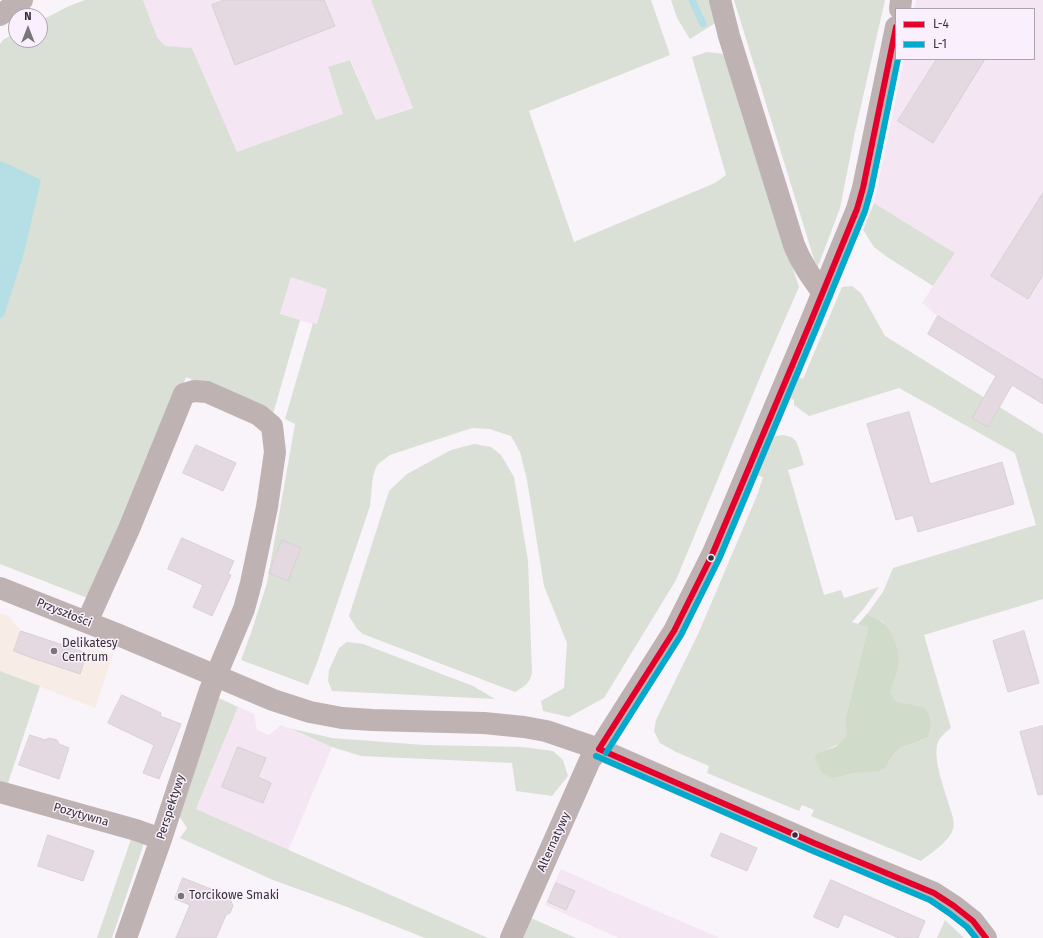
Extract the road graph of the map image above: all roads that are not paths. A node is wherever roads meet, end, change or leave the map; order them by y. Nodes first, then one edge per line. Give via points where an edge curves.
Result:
1 (22, 0) edge
2 (720, 0) edge
3 (0, 16) edge
4 (895, 32) edge
5 (823, 293) junction
6 (0, 588) edge
7 (87, 622) junction
8 (216, 676) junction
9 (599, 749) junction
10 (0, 792) edge
11 (161, 839) junction
12 (126, 938) edge
13 (511, 938) edge
14 (986, 938) edge

1 - 3 street
2 - 5 street via 794,245 799,258
4 - 5 street, Alternatywy via 863,188
5 - 9 street, Alternatywy via 728,518 674,631
6 - 7 street, Przyszłości
7 - 8 street, Przyszłości
7 - 8 street, Perspektywy via 129,529 184,394 194,391 207,392 259,415 272,426 275,452 267,507 251,583 244,609
8 - 9 street, Przyszłości via 273,700 310,712 342,718 484,723 524,727 546,731
8 - 11 street, Perspektywy
9 - 13 street, Alternatywy via 590,760
9 - 14 street, Przyszłości via 934,893 973,922
10 - 11 street, Pozytywna
11 - 12 street, Perspektywy

